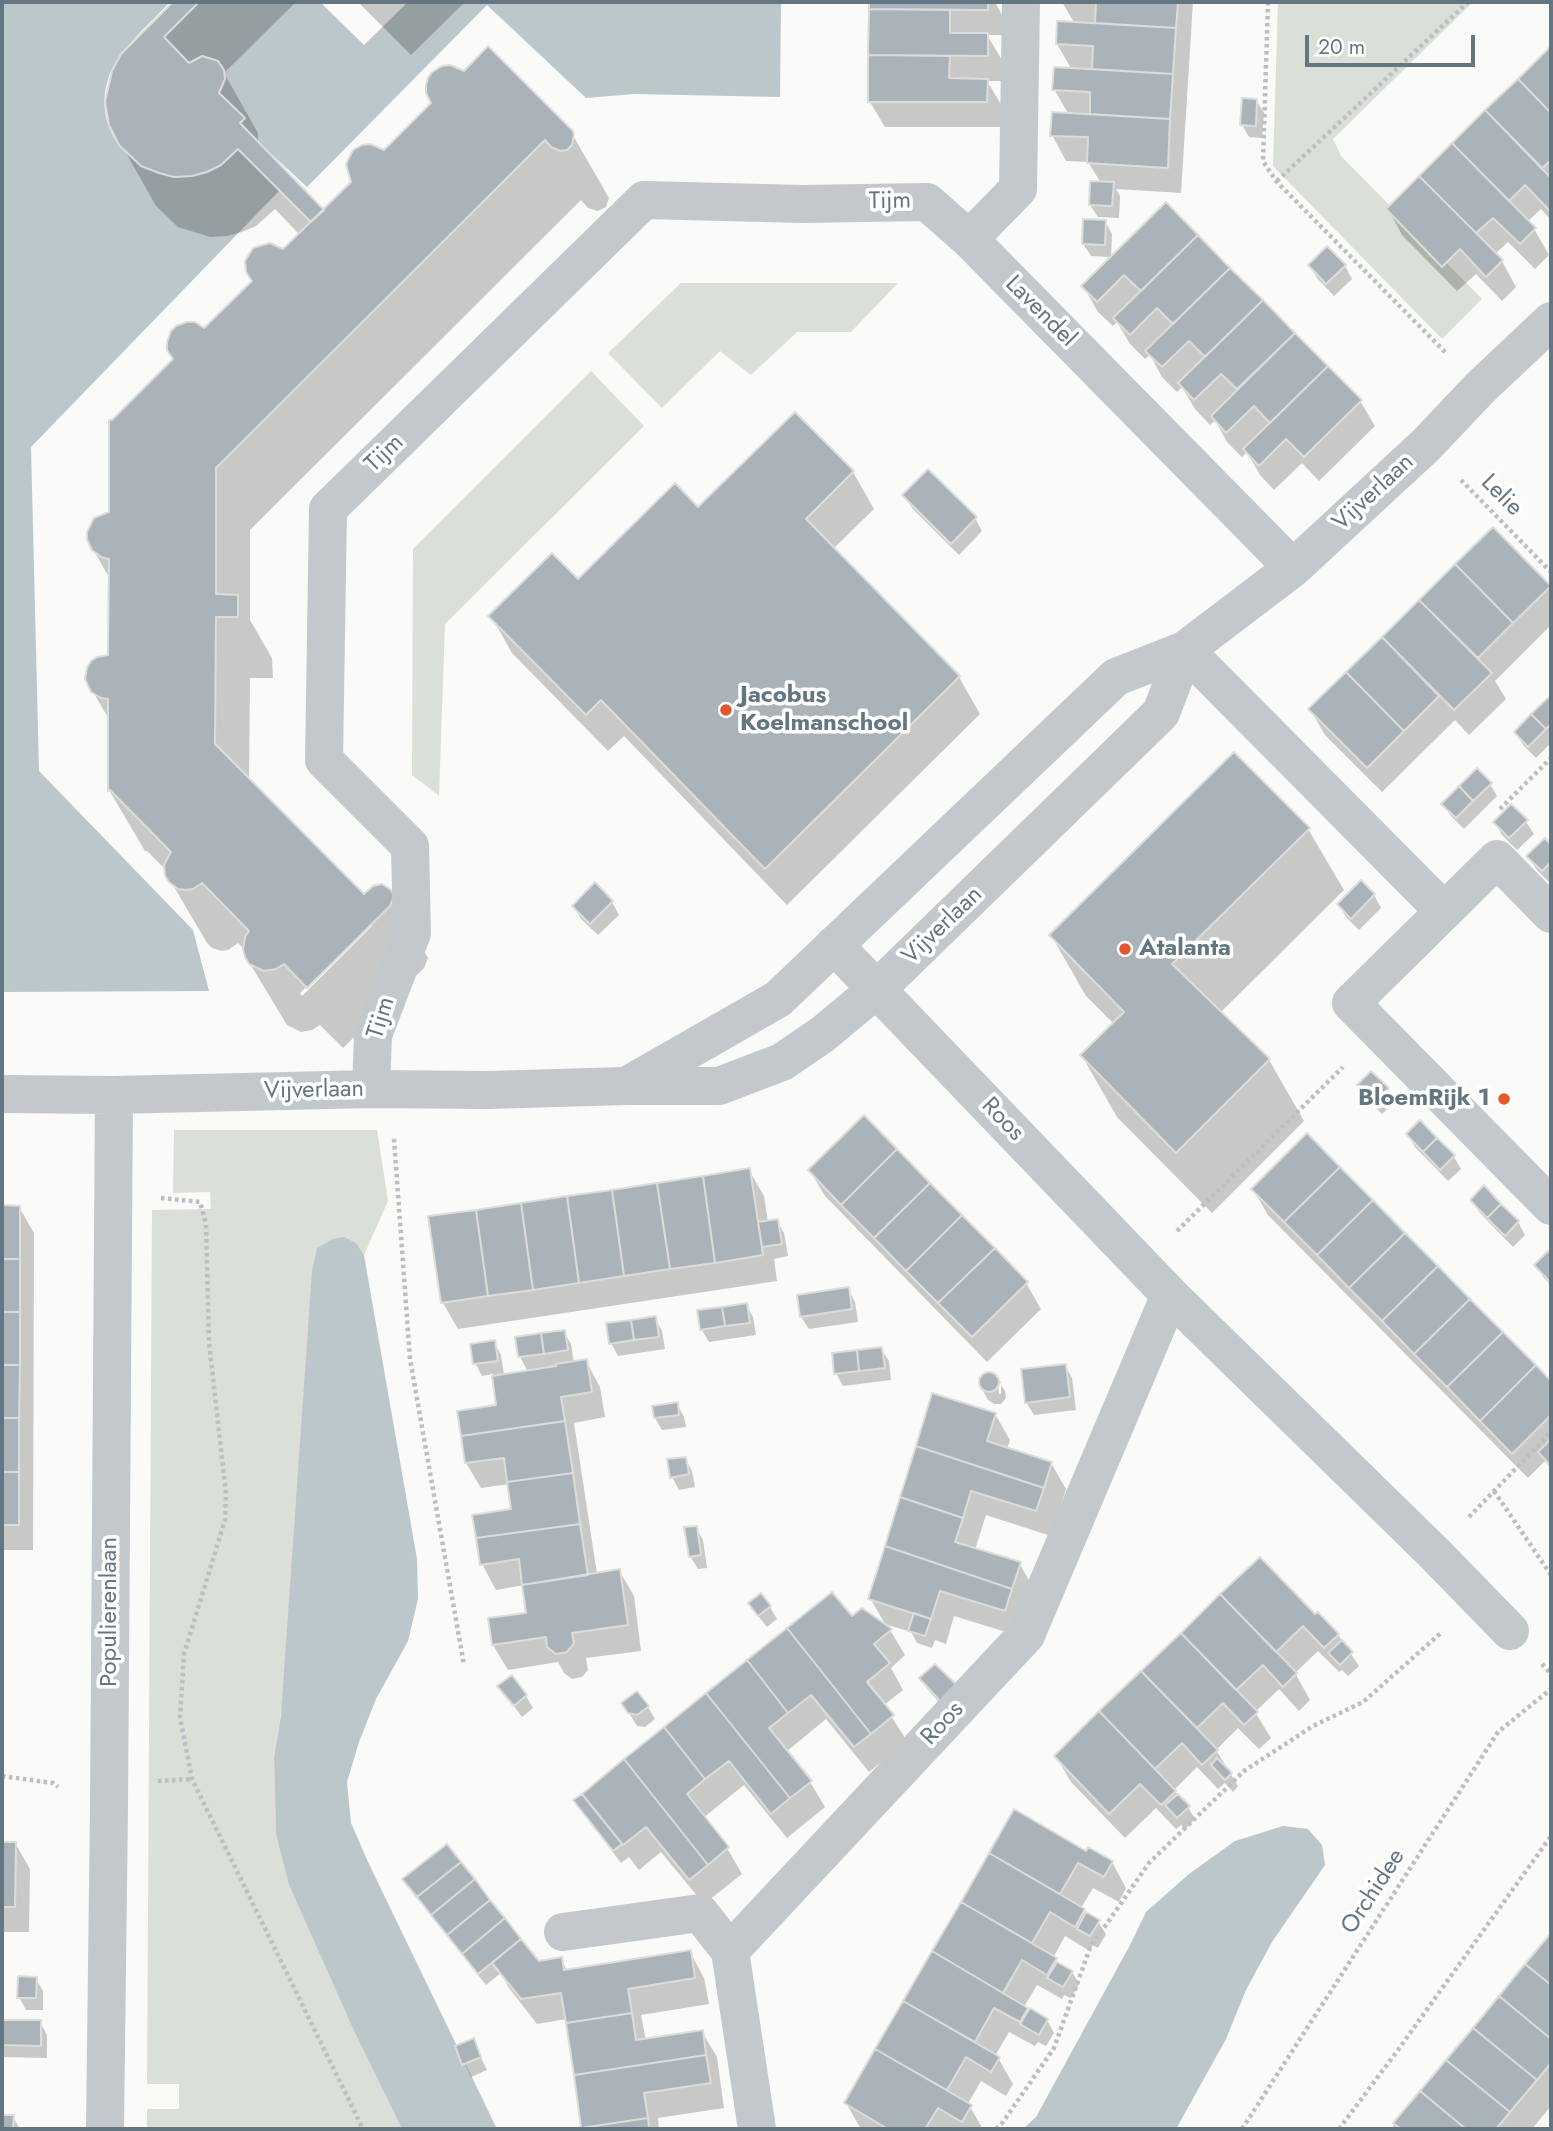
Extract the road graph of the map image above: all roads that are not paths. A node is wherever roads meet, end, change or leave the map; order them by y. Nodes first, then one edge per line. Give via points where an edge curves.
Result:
1 (1021, 2) edge
2 (969, 239) junction
3 (1551, 321) edge
4 (1293, 568) junction
5 (1185, 650) junction
6 (1444, 911) junction
7 (1551, 914) edge
8 (834, 945) junction
9 (877, 989) junction
10 (626, 1086) junction
11 (381, 1089) junction
12 (2, 1094) edge
13 (114, 1095) junction
14 (1551, 1206) edge
15 (1170, 1294) junction
16 (1510, 1631) dead end
17 (563, 1932) dead end
18 (730, 1951) junction
19 (104, 2129) edge
20 (757, 2129) edge

1 - 2 street via 1018,189
2 - 4 street, Lavendel
2 - 11 street, Tijm via 927,201 643,200 328,509 324,760 410,846 412,933 373,1035
3 - 4 street, Vijverlaan
4 - 5 street, Vijverlaan
5 - 6 street
5 - 8 street, Vijverlaan via 1116,677
5 - 9 street, Vijverlaan via 1161,713
6 - 7 street via 1497,859
6 - 14 street via 1351,1003
8 - 9 street, Roos
8 - 10 street, Vijverlaan via 778,999
9 - 10 street, Vijverlaan via 782,1062 719,1086
9 - 15 street, Roos
10 - 11 street, Vijverlaan
11 - 13 street, Vijverlaan
12 - 13 street, Vijverlaan
13 - 19 street, Populierenlaan
15 - 16 street, Roos
15 - 18 street, Roos via 1026,1635
17 - 18 street via 700,1913
18 - 20 street

